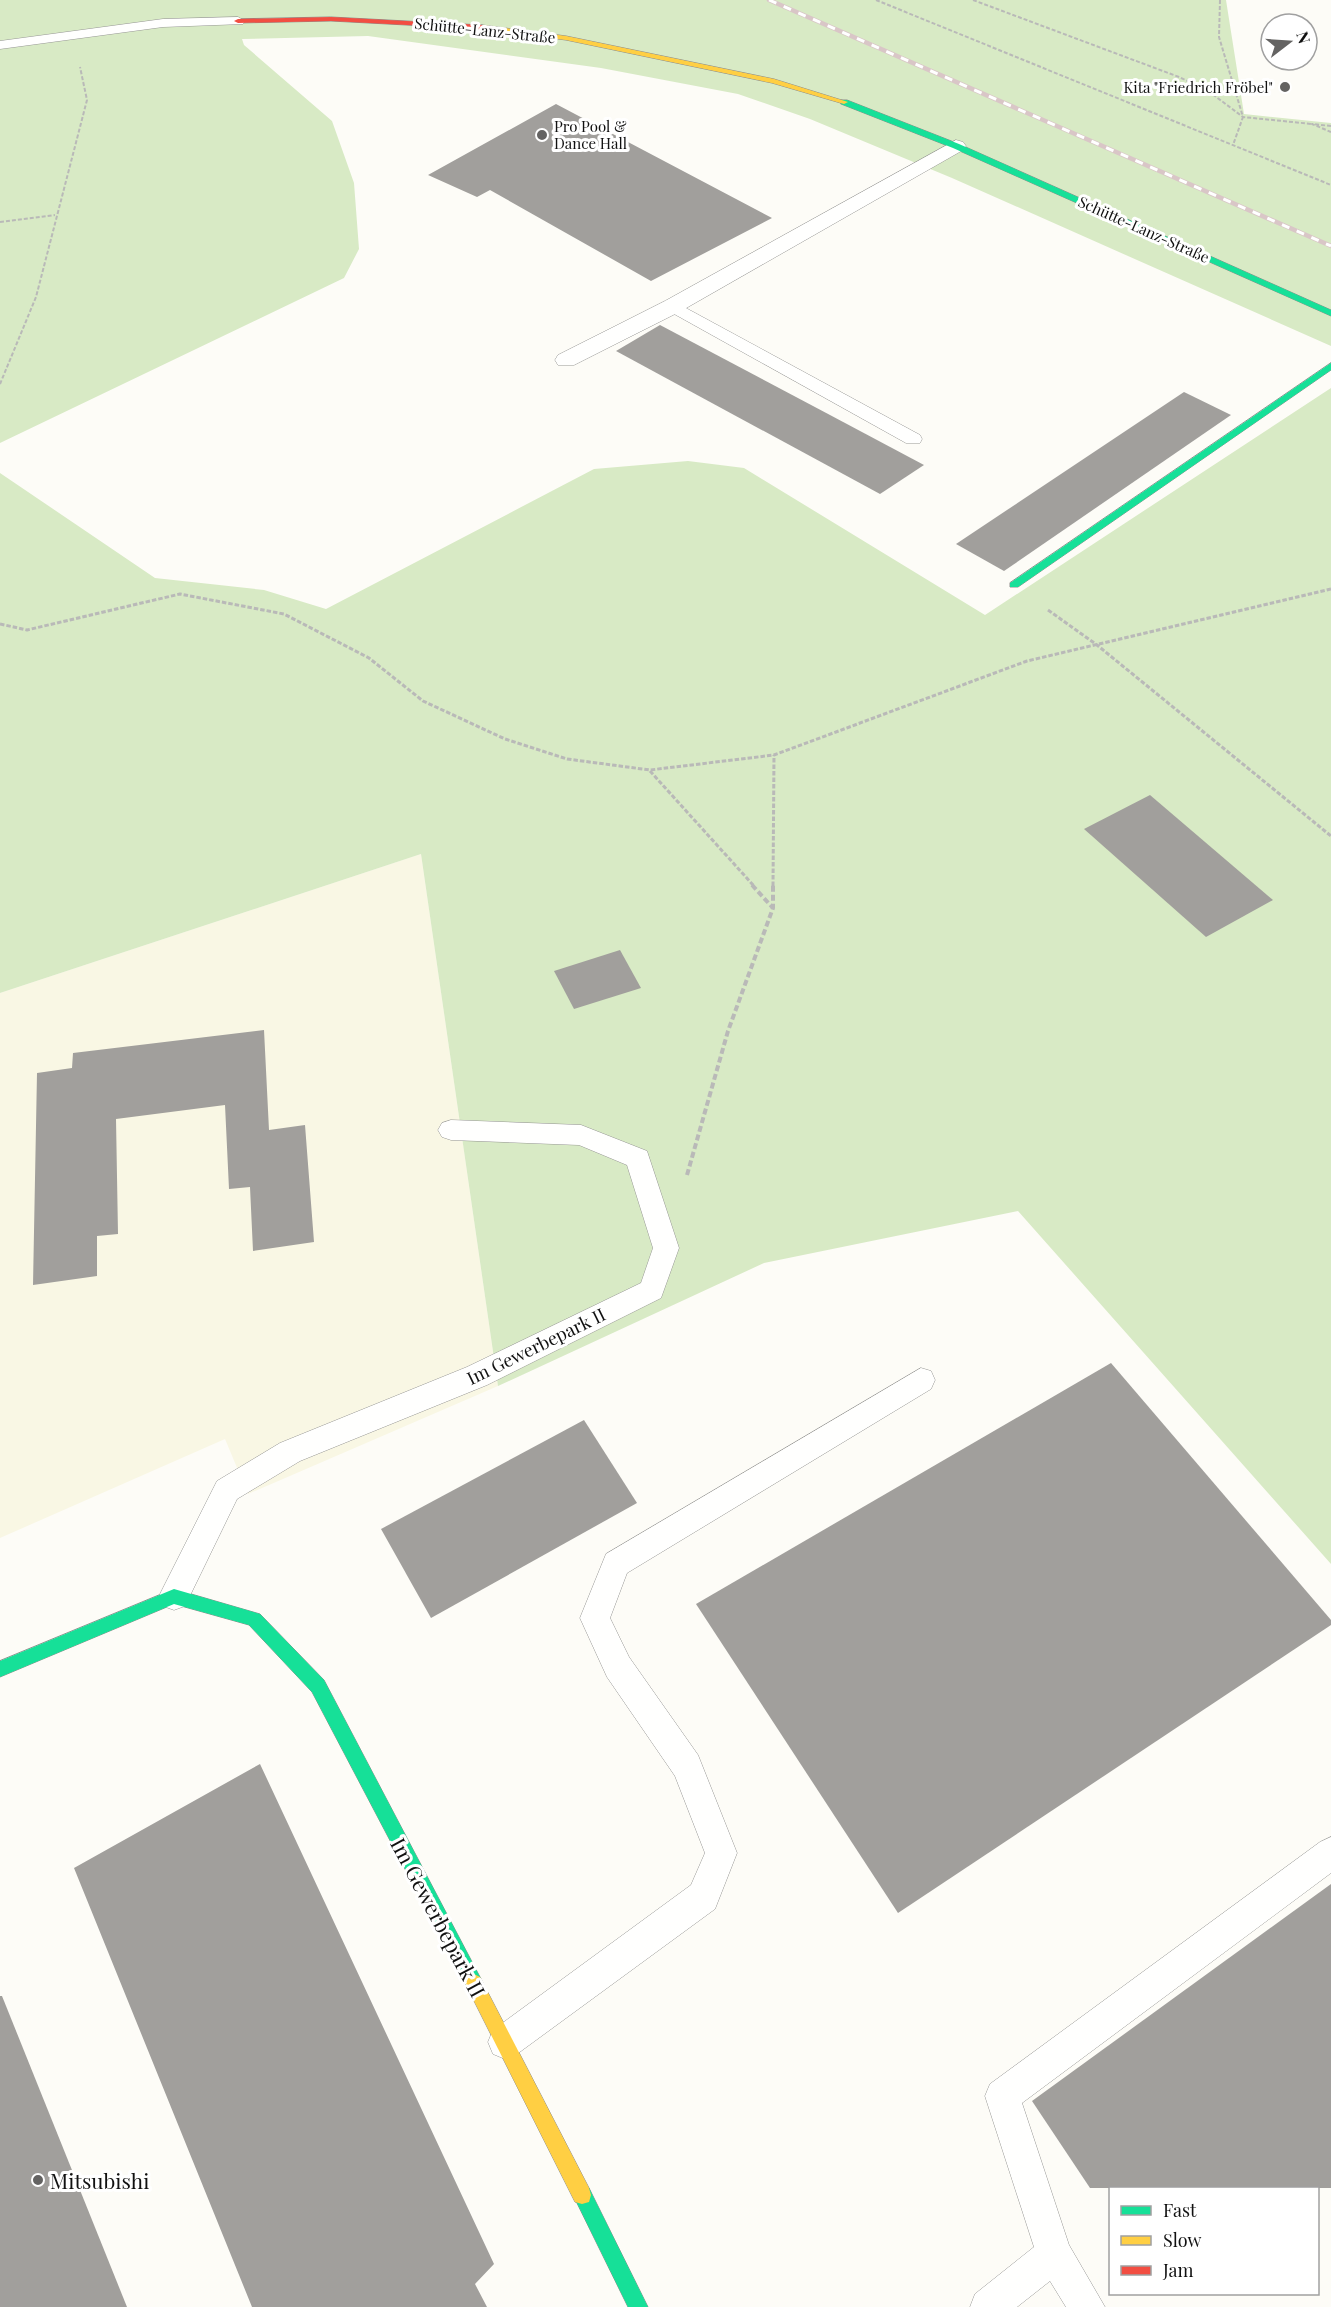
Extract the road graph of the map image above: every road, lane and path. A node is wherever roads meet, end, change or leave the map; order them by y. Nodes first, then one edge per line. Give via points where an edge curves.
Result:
1 (876, 0) edge
2 (973, 0) edge
3 (1220, 0) edge
4 (238, 21) joint
5 (74, 34) junction
6 (0, 45) edge
7 (1243, 117) junction
8 (1312, 124) junction
9 (1331, 126) edge
10 (1331, 132) edge
11 (956, 146) junction
12 (1233, 146) junction
13 (1331, 185) edge
14 (55, 215) junction
15 (0, 222) edge
16 (673, 306) junction
17 (1331, 313) edge
18 (566, 360) dead end
19 (1331, 366) edge
20 (0, 384) edge
21 (913, 439) dead end
22 (1014, 585) joint
23 (1331, 589) edge
24 (0, 624) edge
25 (1097, 645) junction
26 (774, 755) junction
27 (650, 770) junction
28 (1331, 836) edge
29 (773, 908) junction
30 (450, 1130) dead end
31 (686, 1180) dead end
32 (921, 1380) dead end
33 (174, 1596) junction
34 (0, 1669) edge
35 (1331, 1853) edge
36 (505, 2042) junction
37 (1054, 2254) junction
38 (638, 2307) edge
39 (988, 2307) edge
40 (1087, 2307) edge

1 - 12 path
2 - 7 path via 1179,77 1208,90
3 - 7 path via 1219,37
4 - 5 lane, Schütte-Lanz-Straße via 163,23
4 - 11 street, Schütte-Lanz-Straße via 419,22 566,39 774,81 857,106
5 - 6 lane, Schütte-Lanz-Straße
5 - 14 path via 87,100
7 - 8 path
7 - 12 path
8 - 9 path
8 - 10 path
11 - 16 street
11 - 17 street, Schütte-Lanz-Straße
12 - 13 path
14 - 15 path
14 - 20 path via 36,297
16 - 18 street
16 - 21 lane
19 - 22 street
22 - 25 path
23 - 25 path
24 - 27 path via 27,630 180,594 284,614 369,658 423,701 505,739 567,759
25 - 26 path via 1027,661
25 - 28 path
26 - 27 path
26 - 29 path
27 - 29 path
29 - 31 path via 728,1031
30 - 33 lane, Im Gewerbepark II via 581,1135 638,1158 666,1248 652,1290 477,1376 290,1452 227,1490
32 - 36 lane via 616,1564 595,1618 618,1668 687,1766 720,1853 703,1897
33 - 34 street
33 - 36 street, Im Gewerbepark II via 254,1619 318,1686
35 - 37 lane via 1002,2096
36 - 38 street, Im Gewerbepark II
37 - 39 lane
37 - 40 lane

